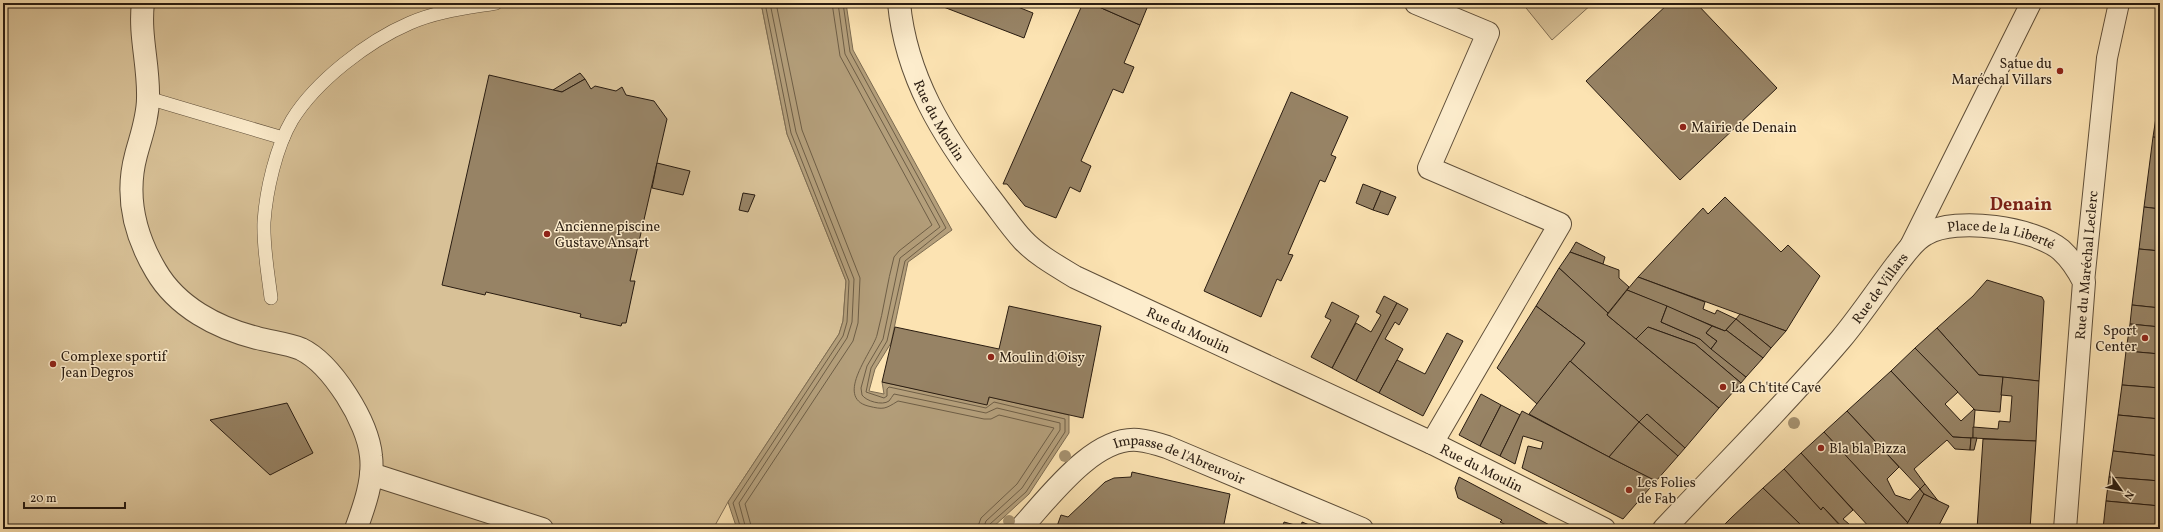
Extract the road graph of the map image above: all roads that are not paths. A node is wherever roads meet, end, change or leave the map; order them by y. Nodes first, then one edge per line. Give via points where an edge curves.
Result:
1 (143, 3) edge
2 (496, 3) edge
3 (899, 3) edge
4 (1416, 3) edge
5 (2031, 3) edge
6 (2119, 3) edge
7 (148, 98) junction
8 (283, 138) junction
9 (1908, 250) junction
10 (2084, 282) junction
11 (271, 298) dead end
12 (1432, 443) junction
13 (371, 474) junction
14 (356, 529) edge
15 (542, 529) edge
16 (1020, 529) edge
17 (1362, 529) edge
18 (1604, 529) edge
19 (1664, 529) edge
20 (2066, 529) edge

1 - 7 street via 142,37
2 - 8 lane via 436,14 410,23 362,50 301,107
3 - 12 street, Rue du Moulin via 912,66 935,119 966,166 1023,240 1037,253 1074,277
4 - 12 street via 1488,33 1429,168 1560,224
5 - 9 street, Rue de Villars
6 - 10 street, Rue du Maréchal Leclerc via 2107,58
7 - 8 lane
7 - 13 street via 143,132 131,176 131,195 132,214 138,233 156,271 184,304 218,325 237,333 302,350 317,360 340,387 363,425 371,457
8 - 11 lane via 270,183 264,222
9 - 10 street, Place de la Liberté via 1924,234 1961,224 2023,233 2061,250 2074,264
9 - 19 street, Rue de Villars via 1841,338
10 - 20 street, Rue du Maréchal Leclerc
12 - 18 street, Rue du Moulin
13 - 14 street
13 - 15 street
16 - 17 street, Impasse de l'Abreuvoir via 1092,455 1109,444 1137,440 1167,447

